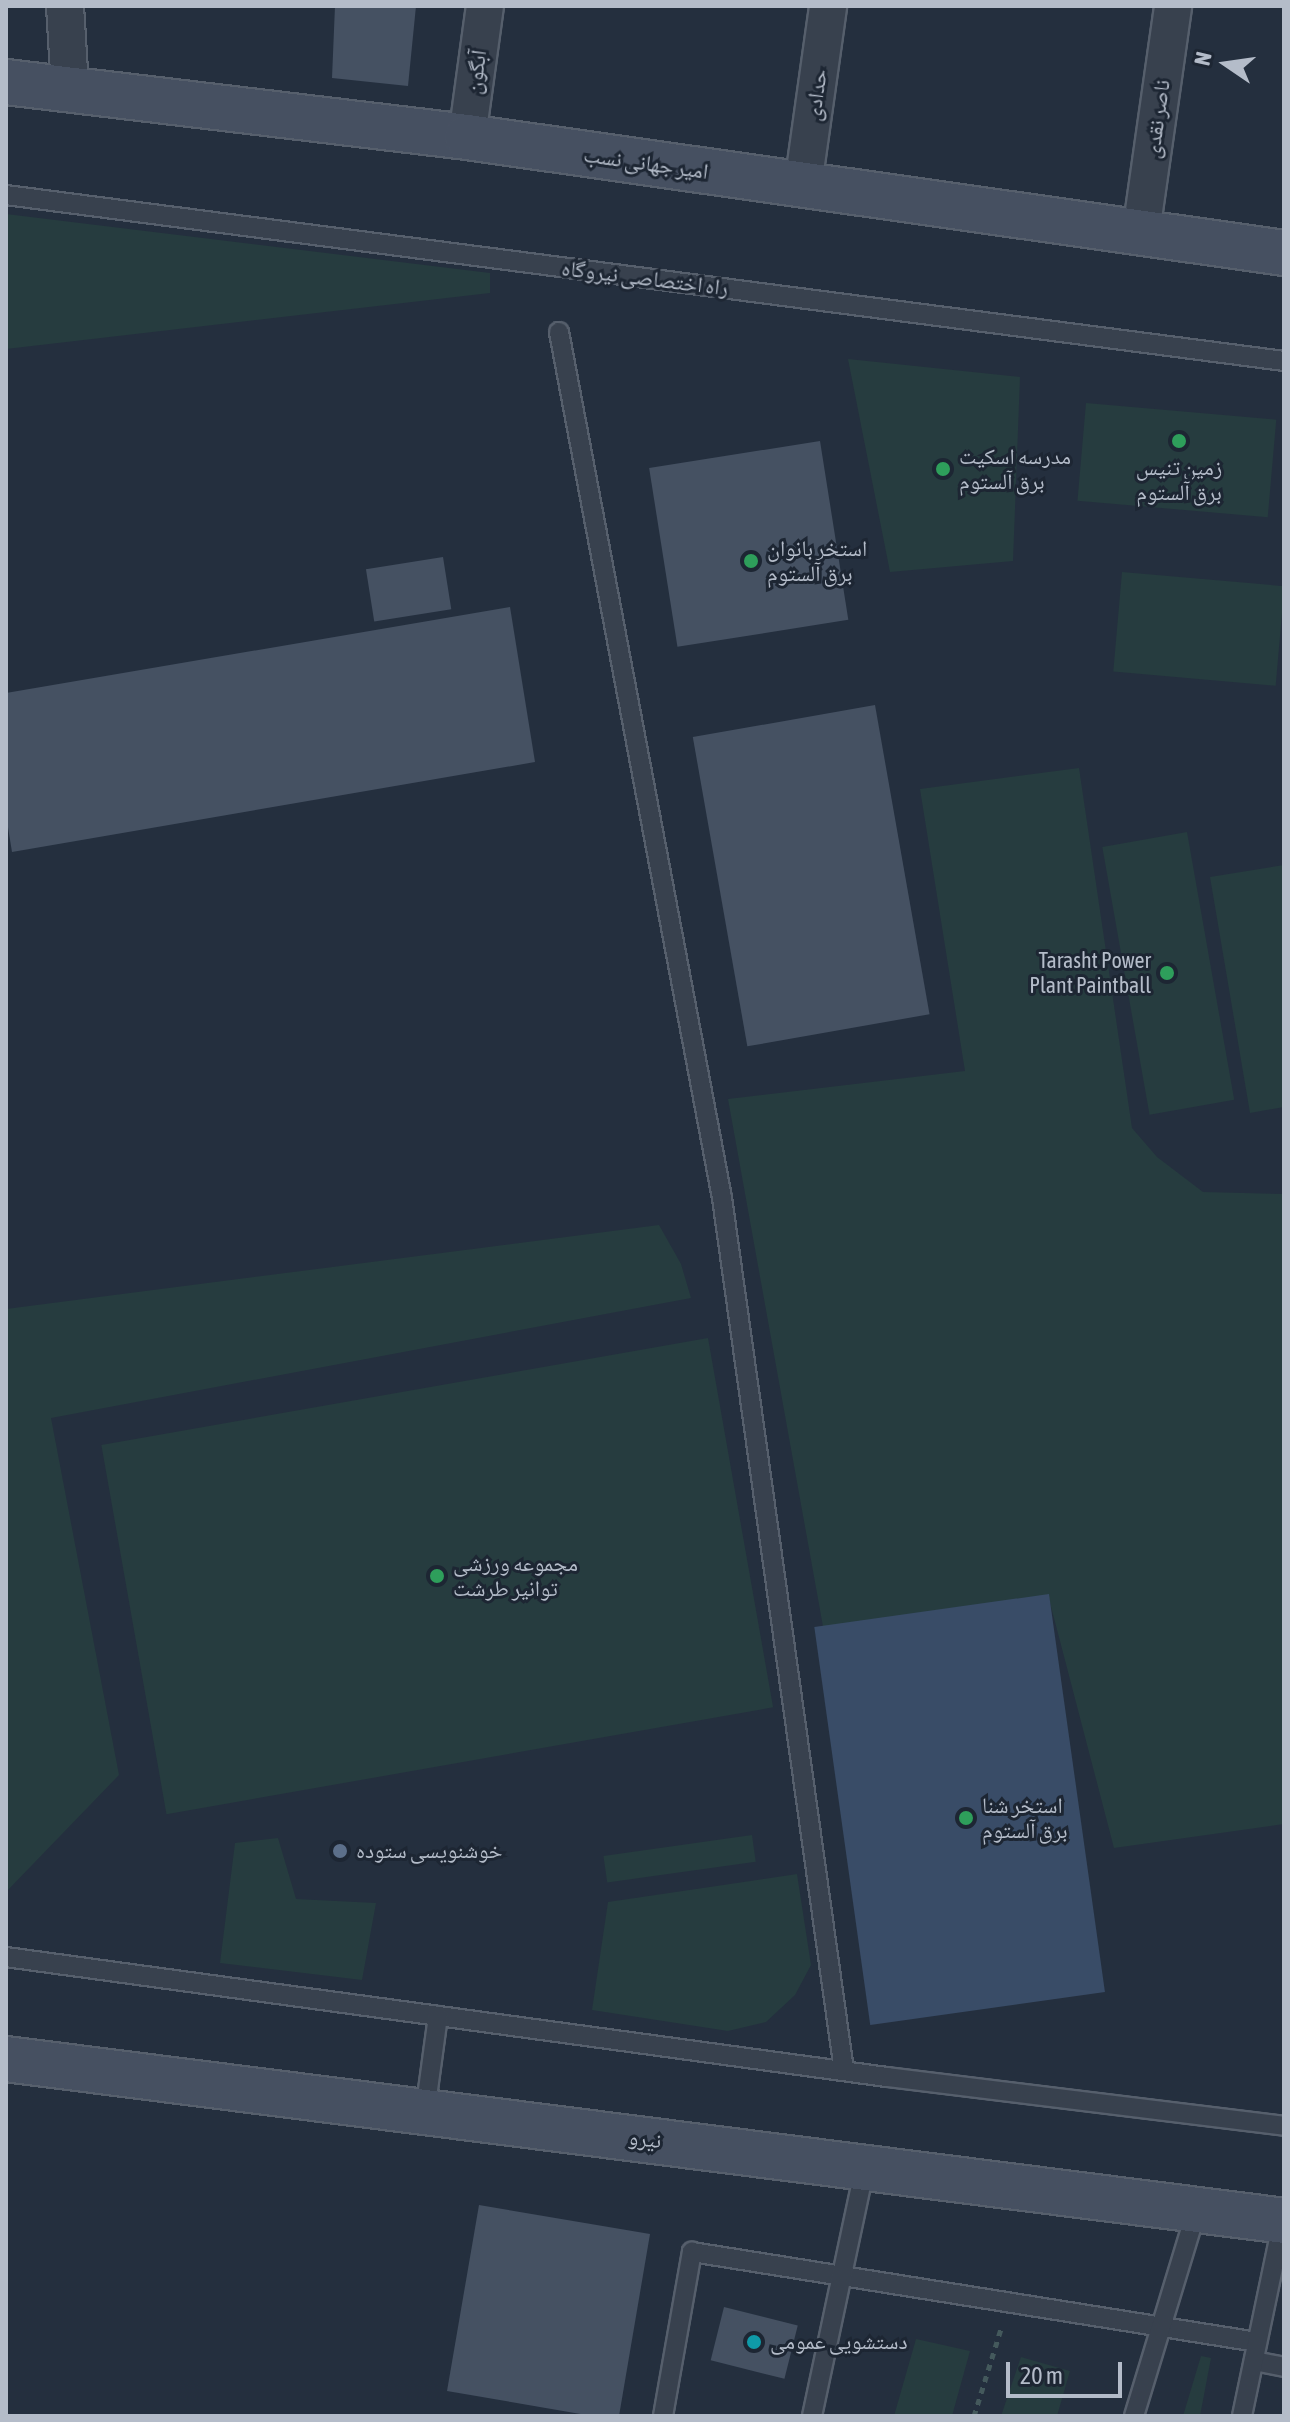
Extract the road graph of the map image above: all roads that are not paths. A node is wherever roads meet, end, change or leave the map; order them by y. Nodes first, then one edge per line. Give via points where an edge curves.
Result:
1 (65, 6) edge
2 (485, 6) edge
3 (828, 6) edge
4 (1173, 6) edge
5 (6, 82) edge
6 (70, 88) junction
7 (467, 137) junction
8 (803, 185) junction
9 (6, 195) edge
10 (1141, 232) junction
11 (1284, 253) edge
12 (559, 332) dead end
13 (1284, 361) edge
14 (6, 1957) edge
15 (438, 2016) junction
16 (6, 2059) edge
17 (844, 2070) junction
18 (425, 2112) junction
19 (1284, 2126) edge
20 (865, 2167) junction
21 (1197, 2209) junction
22 (1283, 2220) edge
23 (844, 2276) junction
24 (1162, 2325) junction
25 (1257, 2342) junction
26 (1254, 2361) junction
27 (1284, 2367) edge
28 (663, 2416) edge
29 (812, 2416) edge
30 (1134, 2416) edge
31 (1242, 2416) edge

1 - 6 street
2 - 7 street, آبگون
3 - 8 street, حدادی
4 - 10 street, ناصر نقدی
5 - 6 street, امیر جهانی نسب
6 - 7 street, امیر جهانی نسب
7 - 8 street, امیر جهانی نسب
8 - 10 street, امیر جهانی نسب
9 - 13 lane, راه اختصاصی نیروگاه
10 - 11 street, امیر جهانی نسب
12 - 17 lane via 722,1198
14 - 15 lane
15 - 17 lane
15 - 18 lane
16 - 18 street, نیرو
17 - 19 lane
18 - 20 street, نیرو
20 - 21 street, نیرو
20 - 23 lane
21 - 22 street, نیرو
21 - 24 lane
22 - 25 lane
23 - 24 lane
23 - 28 lane via 692,2252
23 - 29 lane
24 - 25 lane
24 - 30 lane
25 - 26 lane
26 - 27 lane
26 - 31 lane

